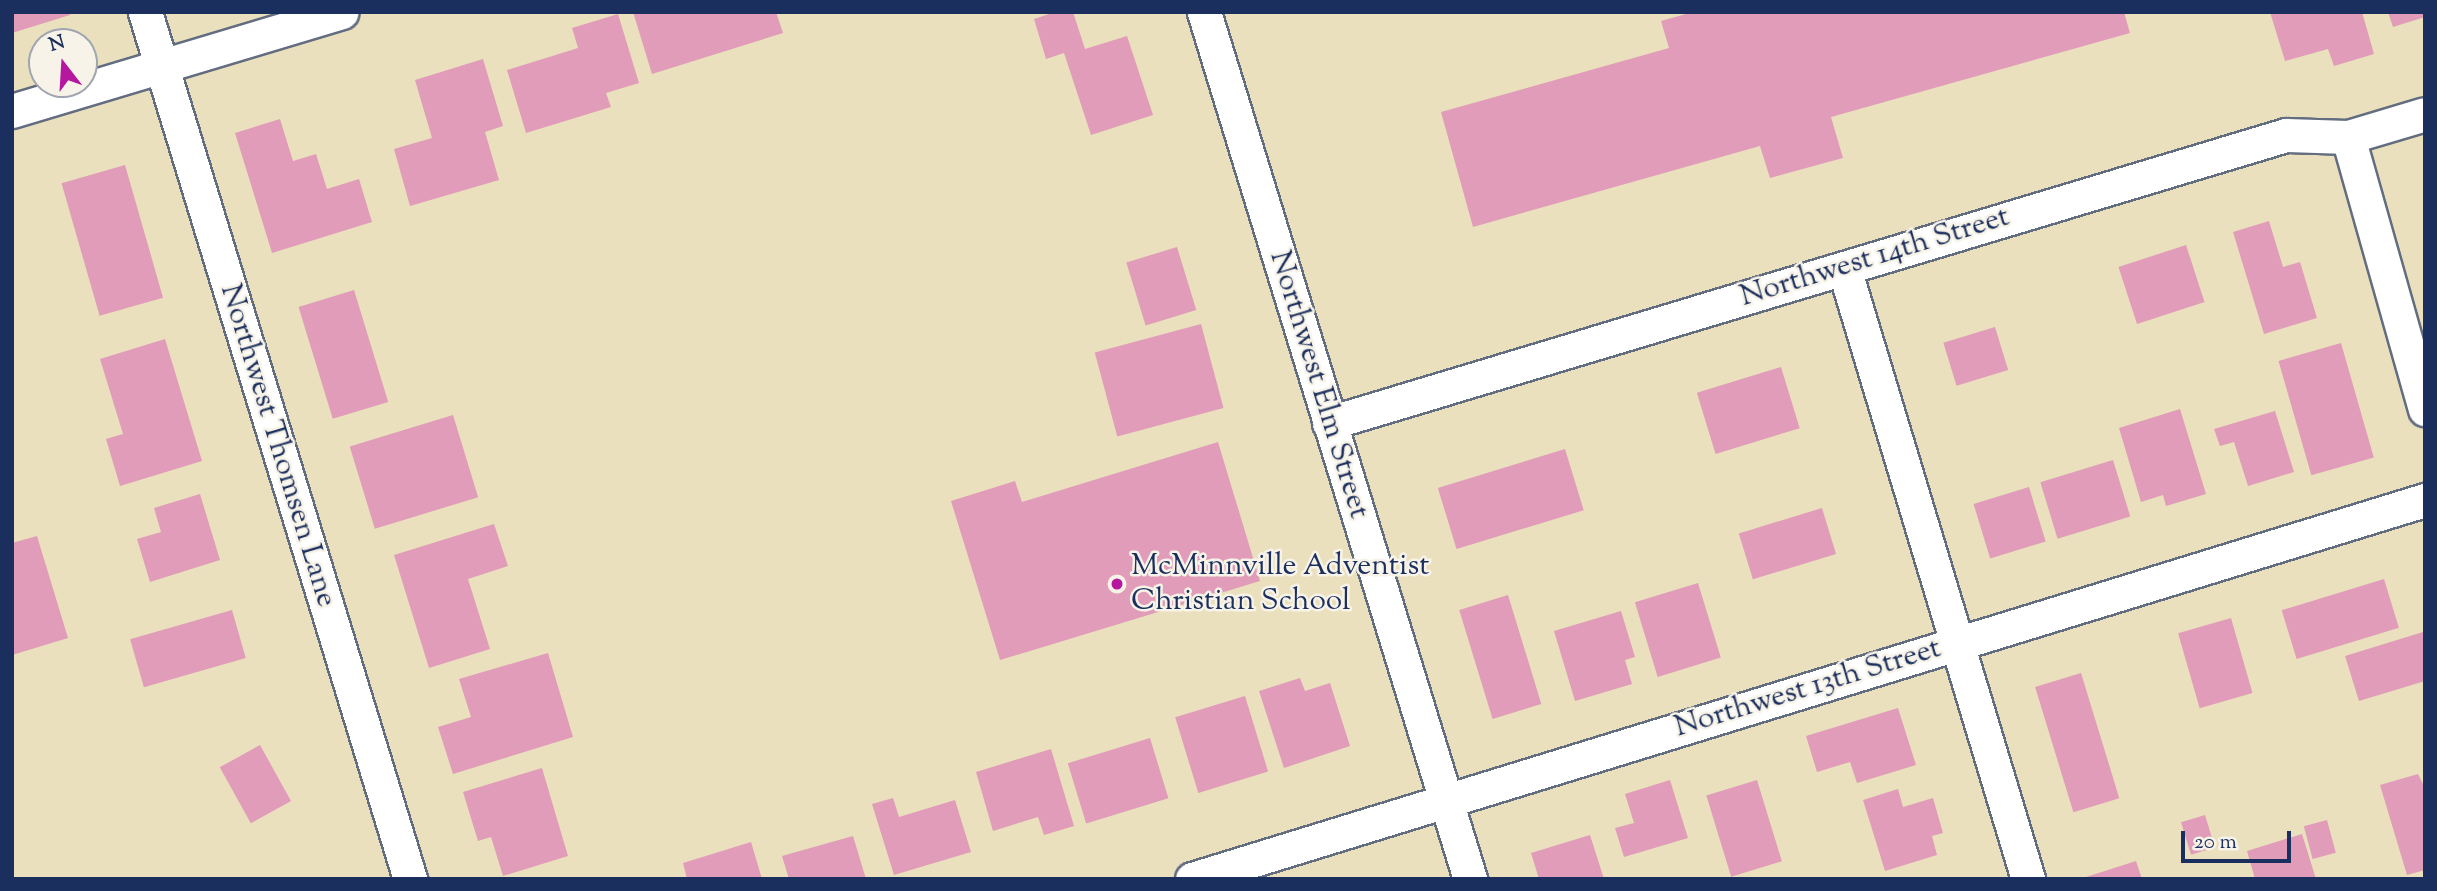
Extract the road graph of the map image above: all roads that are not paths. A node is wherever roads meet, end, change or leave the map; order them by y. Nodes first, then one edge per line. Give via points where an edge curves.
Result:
1 (145, 12) edge
2 (341, 12) edge
3 (1204, 12) edge
4 (161, 66) junction
5 (12, 111) edge
6 (2425, 114) edge
7 (2348, 138) junction
8 (1844, 268) junction
9 (2425, 409) edge
10 (1329, 423) junction
11 (2425, 500) edge
12 (1957, 643) junction
13 (1446, 801) junction
14 (410, 879) edge
15 (1192, 879) edge
16 (1470, 879) edge
17 (2028, 879) edge

1 - 4 street, Northwest Thomsen Lane
2 - 4 street
3 - 10 street, Northwest Elm Street
4 - 5 street
4 - 14 street, Northwest Thomsen Lane
6 - 7 street, Northwest 14th Street
7 - 8 street, Northwest 14th Street via 2286,135
7 - 9 street
8 - 10 street, Northwest 14th Street
8 - 12 street
10 - 13 street, Northwest Elm Street
11 - 12 street, Northwest 13th Street
12 - 13 street, Northwest 13th Street
12 - 17 street
13 - 15 street, Northwest 13th Street
13 - 16 street, Northwest Elm Street

